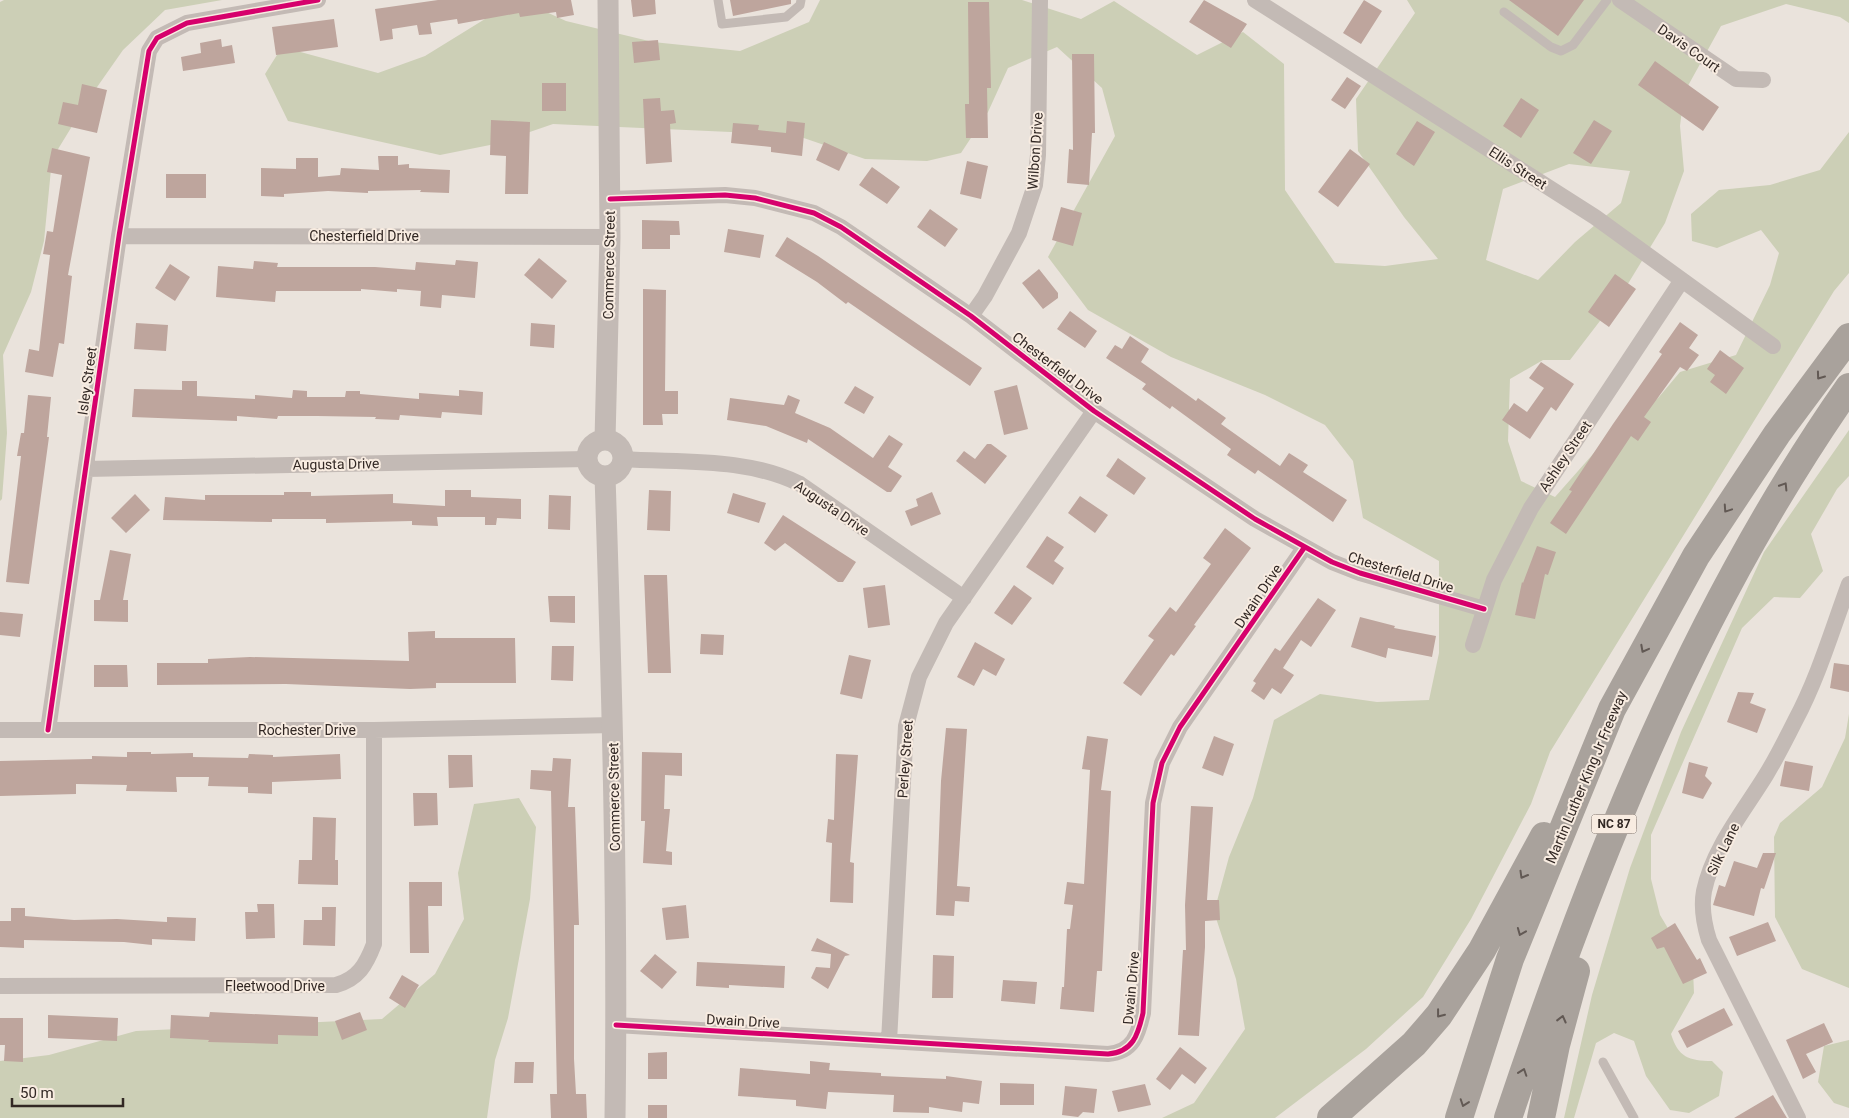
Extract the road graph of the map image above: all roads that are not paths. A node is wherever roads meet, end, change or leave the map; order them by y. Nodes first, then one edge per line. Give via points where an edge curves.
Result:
1 (318, 0) edge
2 (608, 0) edge
3 (718, 0) edge
4 (801, 0) edge
5 (1040, 0) edge
6 (1255, 0) edge
7 (1607, 0) edge
8 (1620, 0) edge
9 (1504, 12) dead end
10 (1763, 80) dead end
11 (610, 199) junction
12 (119, 236) junction
13 (610, 237) junction
14 (1682, 280) junction
15 (971, 316) junction
16 (1849, 337) edge
17 (1774, 346) dead end
18 (1849, 387) edge
19 (1094, 411) junction
20 (605, 440) junction
21 (587, 459) junction
22 (624, 460) junction
23 (86, 469) junction
24 (605, 476) junction
25 (1750, 543) junction
26 (1304, 548) junction
27 (1849, 584) edge
28 (964, 598) junction
29 (1484, 609) junction
30 (1472, 644) dead end
31 (1612, 709) junction
32 (614, 725) junction
33 (0, 730) edge
34 (48, 730) junction
35 (374, 730) junction
36 (0, 986) edge
37 (616, 1025) junction
38 (888, 1041) junction
39 (1604, 1062) dead end
40 (615, 1118) edge
41 (1331, 1118) edge
42 (1459, 1118) edge
43 (1508, 1118) edge
44 (1541, 1118) edge
45 (1634, 1118) edge
46 (1798, 1118) edge

1 - 12 street, Isley Street via 187,23 157,38 148,51
2 - 11 street, Commerce Street
3 - 4 lane via 722,24 786,17 800,5
5 - 15 street, Wilbon Drive via 1035,185 1019,233
6 - 14 street, Ellis Street via 1595,218
7 - 9 lane via 1574,45 1561,51
8 - 10 street, Davis Court via 1736,79
11 - 13 street, Commerce Street
11 - 15 street, Chesterfield Drive via 725,195 785,204 814,213 841,226
12 - 13 street, Chesterfield Drive
12 - 23 street, Isley Street
13 - 20 street, Commerce Street
14 - 17 street, Ellis Street
14 - 29 street, Ashley Street via 1530,508
15 - 19 street, Chesterfield Drive
16 -> 31 highway, Martin Luther King Jr Freeway via 1777,434 1696,556
25 -> 18 highway
19 - 26 street, Chesterfield Drive
19 - 28 street, Perley Street
20 - 21 street via 593,445
20 - 22 street via 620,448
21 - 23 street, Augusta Drive
21 - 24 street via 592,470
22 - 24 street via 616,472
22 - 28 street, Augusta Drive via 742,465 782,475 800,484
23 - 34 street, Isley Street
24 - 32 street, Commerce Street
43 -> 25 highway, NC 87 via 1547,1001 1620,809 1711,613
44 -> 25 highway via 1566,1003 1601,890
26 - 29 street, Chesterfield Drive via 1360,573
26 - 38 street, Dwain Drive via 1180,727 1162,763 1153,803 1143,1013 1134,1042 1118,1053 1108,1054
27 - 46 street, Silk Lane via 1796,720 1723,843 1710,871 1703,900 1703,920 1709,940
28 - 38 street, Perley Street via 931,650 908,713
29 - 30 street, Ashley Street
31 -> 41 highway via 1482,950 1440,1015 1414,1044
31 -> 42 highway, Martin Luther King Jr Freeway via 1510,959
32 - 35 street, Rochester Drive
32 - 37 street, Commerce Street
33 - 34 street, Rochester Drive
34 - 35 street, Rochester Drive
35 - 36 street, Fleetwood Drive via 374,944 367,962 354,978 336,986
37 - 38 street, Dwain Drive
37 - 40 street, Commerce Street
39 - 45 lane

